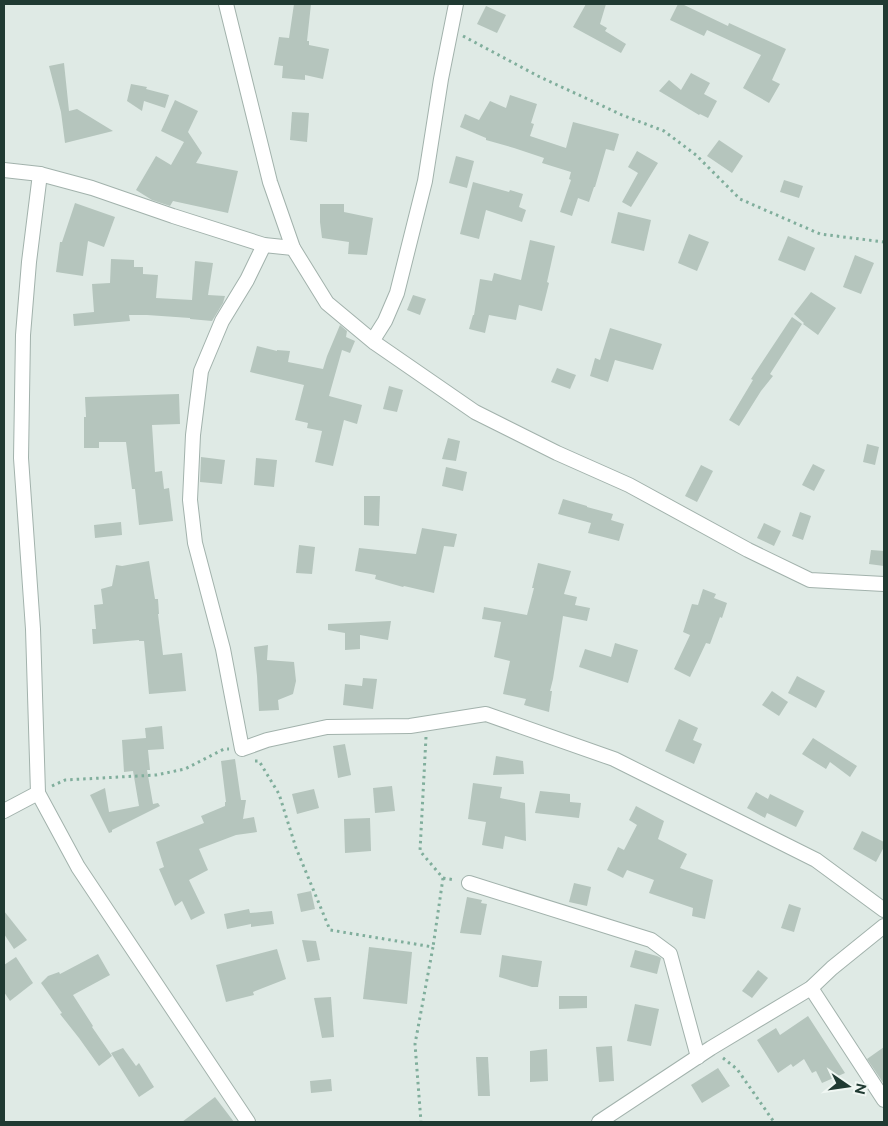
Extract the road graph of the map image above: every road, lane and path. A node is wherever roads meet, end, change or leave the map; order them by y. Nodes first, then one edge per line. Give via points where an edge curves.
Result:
1 (226, 4) edge
2 (456, 4) edge
3 (451, 30) junction
4 (4, 170) edge
5 (40, 174) junction
6 (884, 242) edge
7 (264, 245) junction
8 (293, 248) junction
9 (373, 340) junction
10 (884, 584) edge
11 (427, 723) junction
12 (242, 749) junction
13 (38, 792) junction
14 (4, 811) edge
15 (469, 883) dead end
16 (884, 910) edge
17 (884, 926) edge
18 (433, 947) junction
19 (811, 988) junction
20 (711, 1048) junction
21 (698, 1057) junction
22 (884, 1100) edge
23 (248, 1122) edge
24 (421, 1122) edge
25 (599, 1122) edge
26 (774, 1122) edge

1 - 8 street via 270,182
2 - 3 street
3 - 6 path via 538,76 622,115 664,130 696,155 740,199 820,234
3 - 9 street via 424,181 396,293 386,321
4 - 5 street
5 - 7 street
5 - 13 street via 23,335 21,458 33,629
7 - 8 street
7 - 12 street via 222,321 201,371 193,435 190,500 195,543 223,649
8 - 9 street via 327,303
9 - 10 street via 475,412 629,486 810,580
11 - 12 street via 327,727
11 - 16 street via 486,714 614,759 816,860
11 - 18 path via 420,851 443,878
12 - 13 path via 224,749 185,769 156,775 65,780
12 - 18 path via 259,761 279,794 296,848 330,930
13 - 14 street
13 - 23 street via 78,867
15 - 21 street via 651,940 670,954
17 - 19 street
18 - 24 path via 415,1044
19 - 20 street
19 - 22 street
20 - 21 street
20 - 26 path via 737,1068
21 - 25 street

